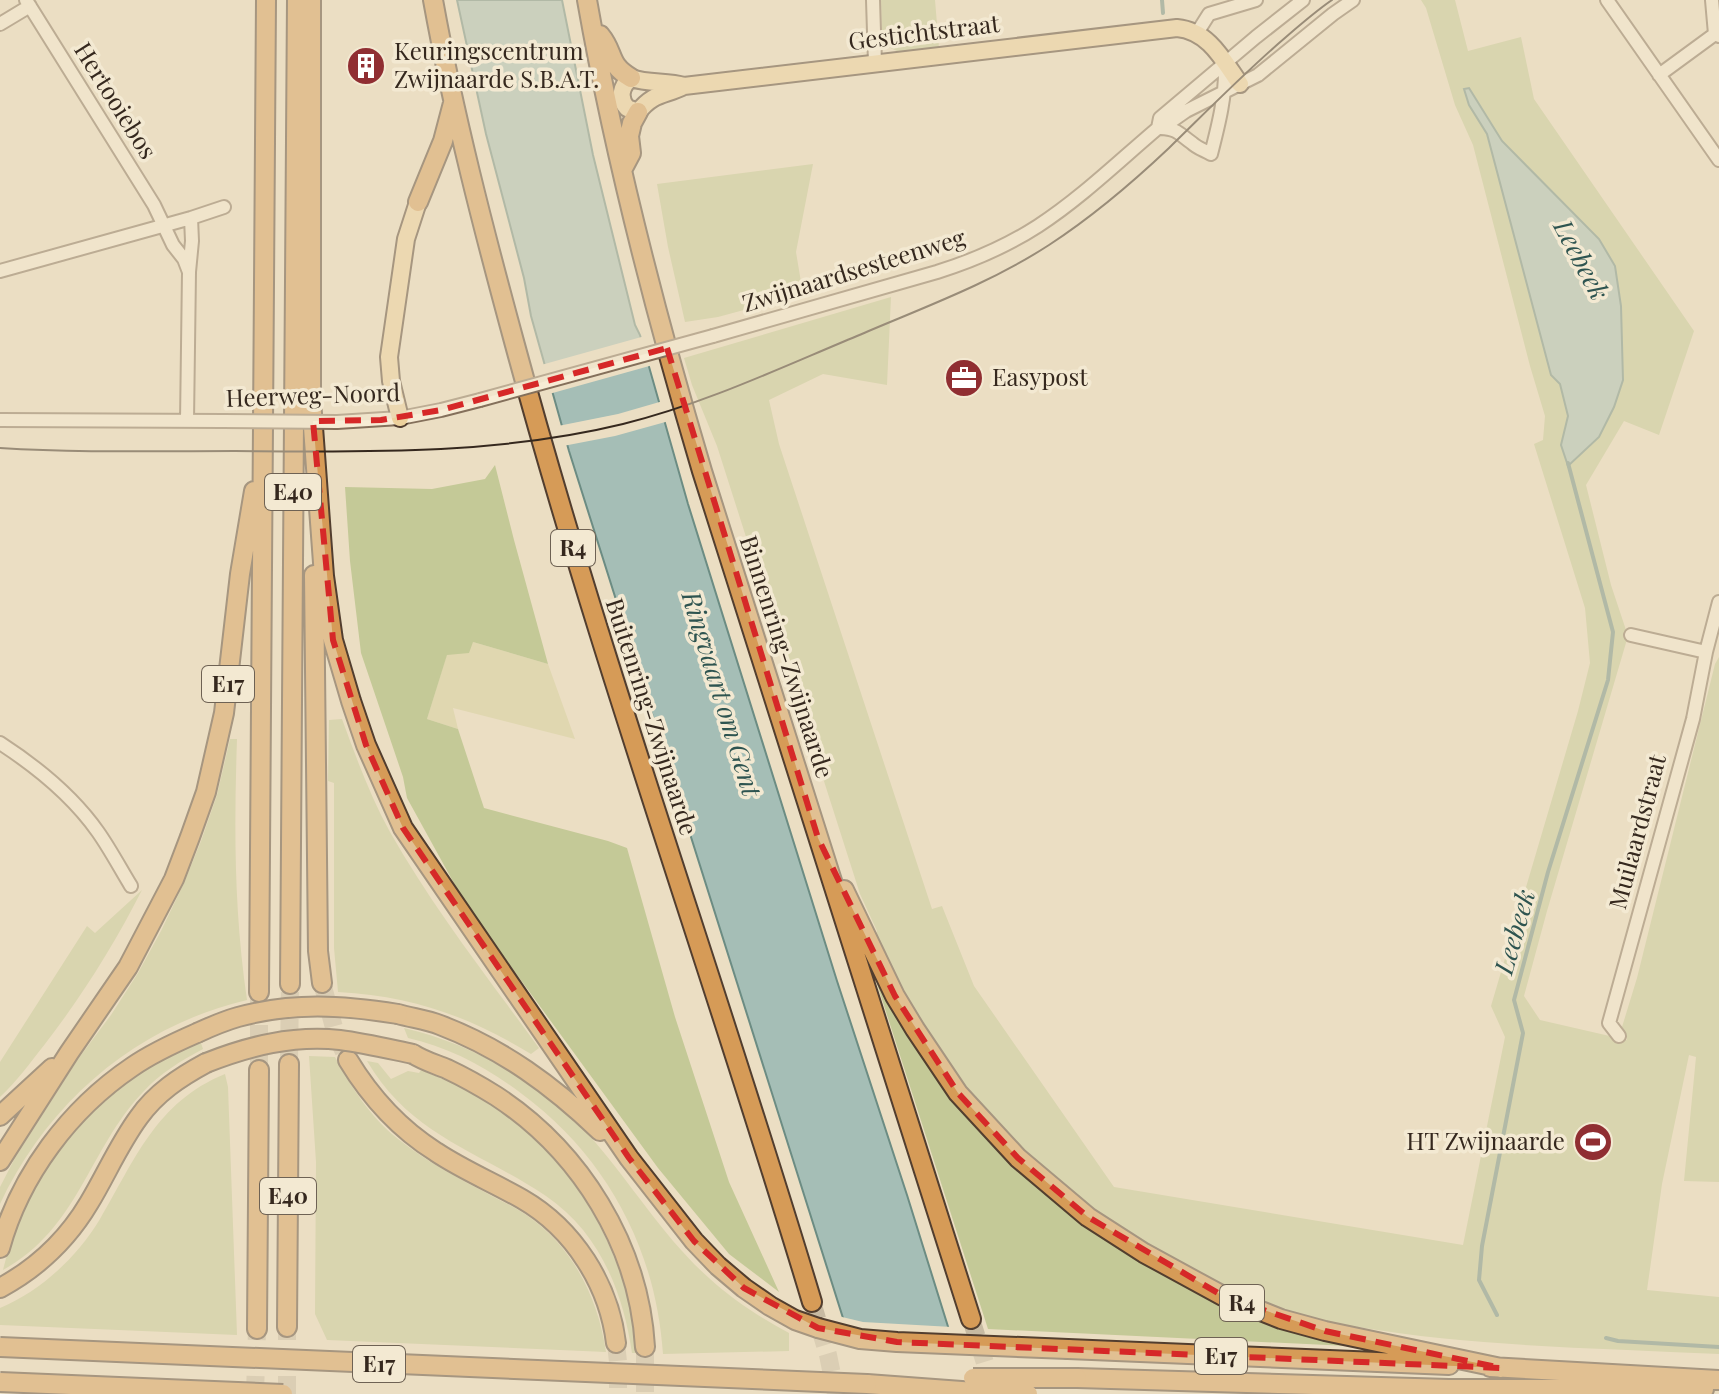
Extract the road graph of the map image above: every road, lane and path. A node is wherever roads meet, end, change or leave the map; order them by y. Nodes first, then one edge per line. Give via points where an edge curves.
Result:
1 (266, 0) edge
2 (297, 0) edge
3 (311, 0) edge
4 (433, 0) edge
5 (587, 0) edge
6 (873, 0) edge
7 (1256, 0) edge
8 (1303, 0) edge
9 (1353, 0) edge
10 (1607, 0) edge
11 (1712, 0) edge
12 (28, 3) edge
13 (0, 24) edge
14 (591, 24) junction
15 (1197, 33) junction
16 (1717, 35) edge
17 (875, 63) junction
18 (1225, 63) junction
19 (1659, 75) junction
20 (631, 78) junction
21 (684, 86) junction
22 (1233, 87) junction
23 (454, 100) junction
24 (638, 112) junction
25 (1158, 128) junction
26 (1719, 160) edge
27 (622, 170) junction
28 (418, 202) joint
29 (224, 207) dead end
30 (191, 218) junction
31 (163, 226) junction
32 (0, 271) edge
33 (189, 272) junction
34 (713, 336) joint
35 (311, 400) junction
36 (400, 418) junction
37 (0, 420) edge
38 (187, 421) junction
39 (264, 437) junction
40 (1719, 602) edge
41 (1631, 635) dead end
42 (1706, 652) junction
43 (0, 743) edge
44 (818, 838) junction
45 (131, 886) dead end
46 (322, 983) tunnel mouth
47 (290, 984) tunnel mouth
48 (259, 992) tunnel mouth
49 (1619, 1036) dead end
50 (69, 1053) junction
51 (348, 1060) tunnel mouth
52 (289, 1064) tunnel mouth
53 (259, 1070) tunnel mouth
54 (0, 1116) edge
55 (629, 1158) junction
56 (0, 1161) edge
57 (0, 1248) edge
58 (0, 1288) edge
59 (812, 1302) tunnel mouth
60 (971, 1319) tunnel mouth
61 (287, 1327) tunnel mouth
62 (257, 1329) tunnel mouth
63 (616, 1343) tunnel mouth
64 (0, 1347) edge
65 (645, 1347) tunnel mouth
66 (1501, 1368) junction
67 (1719, 1380) edge
68 (0, 1382) edge
69 (867, 1384) junction
70 (1719, 1388) edge
71 (283, 1394) edge
72 (1028, 1394) edge

1 - 39 highway, E40
2 - 47 highway, E40
3 - 35 highway
4 - 23 highway, Buitenring-Zwijnaarde / R4
5 - 14 highway, Binnenring-Zwijnaarde / R4
6 - 17 street
7 - 15 street via 1209,14
8 - 18 street, Zwijnaardsesteenweg
9 - 22 street, Zwijnaardsesteenweg via 1271,66
10 - 19 street
11 - 16 street
12 - 13 street
12 - 31 street, Hertooiebos
14 - 20 highway via 606,42 615,66
14 - 27 highway, Binnenring-Zwijnaarde / R4
15 - 17 main road, Gestichtstraat via 1163,29
15 - 18 main road
16 - 19 street
17 - 21 main road, Gestichtstraat
18 - 22 main road
18 - 25 street, Zwijnaardsesteenweg via 1160,118
19 - 26 street
20 - 21 main road, Gestichtstraat
20 - 24 main road via 623,86 622,98 627,108
21 - 24 main road, Gestichtstraat via 654,96
22 - 25 street, Zwijnaardsesteenweg
22 - 25 street via 1211,154 1178,131
23 - 28 highway
23 - 59 highway, Buitenring-Zwijnaarde / R4 via 548,467
24 - 27 highway via 629,136 631,153
25 - 34 street, Zwijnaardsesteenweg via 1038,226 981,256
27 - 44 highway, Binnenring-Zwijnaarde / R4 via 671,367
28 - 36 main road via 406,239 389,357
29 - 30 street
30 - 31 street
30 - 33 street
31 - 32 street
31 - 33 street, Hertooiebos
33 - 38 street
34 - 36 street, Heerweg-Noord, bridge
35 - 46 highway
35 - 55 highway via 333,640 375,766 403,828
36 - 38 street, Heerweg-Noord, bridge
37 - 38 street, Heerweg-Noord
39 - 48 highway, E40
39 - 50 highway, E17 via 240,574 224,713 206,792 174,879 150,926
40 - 42 street, Muilaardstraat
41 - 42 street
42 - 49 street, Muilaardstraat via 1693,719 1602,1023
43 - 45 street via 58,785 97,830
44 - 60 highway, Binnenring-Zwijnaarde / R4
44 - 66 highway, R4 via 895,996 958,1093 1063,1197 1144,1253 1223,1296 1281,1319
50 - 54 highway
50 - 56 highway, E17
51 - 63 highway via 379,1105 407,1132 525,1201 565,1234 603,1293
52 - 61 highway, E40
53 - 62 highway, E40
55 - 57 highway, bridge via 519,1064 437,1024 358,1008 276,1009 235,1018 163,1048 102,1090 51,1144 14,1208
55 - 66 highway, E17, bridge via 694,1241 744,1288 795,1320 860,1339
58 - 65 highway, bridge via 57,1246 90,1202 139,1116 181,1077 258,1045 340,1040 413,1054 496,1096 543,1134 604,1210 639,1301
64 - 69 highway, E17, bridge
66 - 67 highway, E17
68 - 71 highway, bridge
69 - 70 highway, E17, bridge via 1077,1378 1449,1389
69 - 72 highway, E17, bridge

